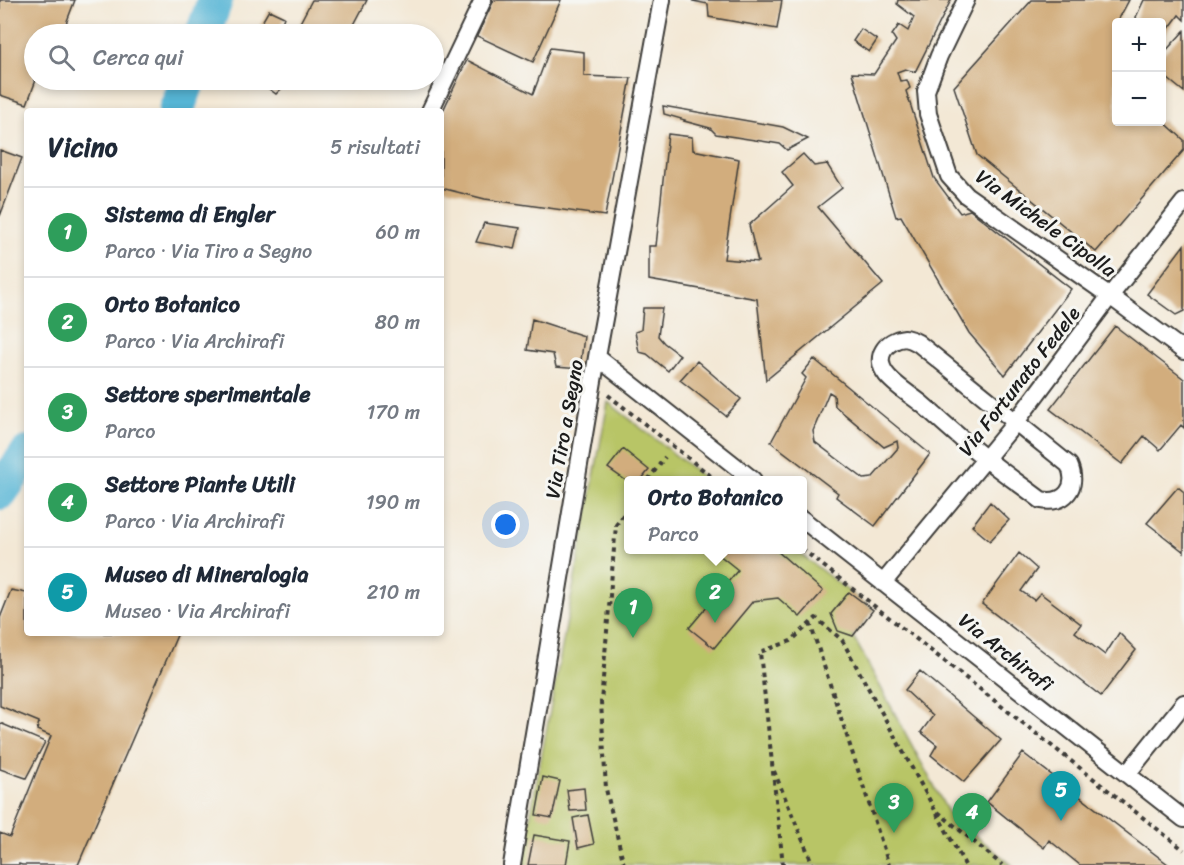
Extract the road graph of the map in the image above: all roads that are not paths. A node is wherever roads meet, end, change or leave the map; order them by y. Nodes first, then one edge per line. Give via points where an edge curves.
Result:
1 (483, 0) edge
2 (662, 0) edge
3 (966, 0) edge
4 (444, 82) edge
5 (440, 90) edge
6 (431, 108) edge
7 (1184, 202) edge
8 (1110, 296) junction
9 (1184, 351) edge
10 (597, 357) junction
11 (1015, 423) junction
12 (986, 459) junction
13 (748, 476) edge
14 (807, 523) edge
15 (883, 583) junction
16 (1184, 703) edge
17 (1127, 774) junction
18 (1184, 819) edge
19 (512, 865) edge

1 - 4 street
2 - 10 street, Via Tiro a Segno
3 - 8 street, Via Michele Cipolla via 926,91 928,114 949,176 966,195
5 - 6 street
7 - 8 street, Via Fortunato Fedele
8 - 9 street, Via Michele Cipolla
8 - 11 street, Via Fortunato Fedele
10 - 13 street
10 - 19 street, Via Tiro a Segno
11 - 12 street, Via Fortunato Fedele
11 - 12 street via 1069,465 1073,479 1068,493 1056,501 1041,500
11 - 12 street via 912,340 897,339 885,347 881,360 885,374
12 - 15 street, Via Fortunato Fedele
14 - 15 street, Via Archirafi
15 - 17 street, Via Archirafi
16 - 17 street
17 - 18 street, Via Archirafi

